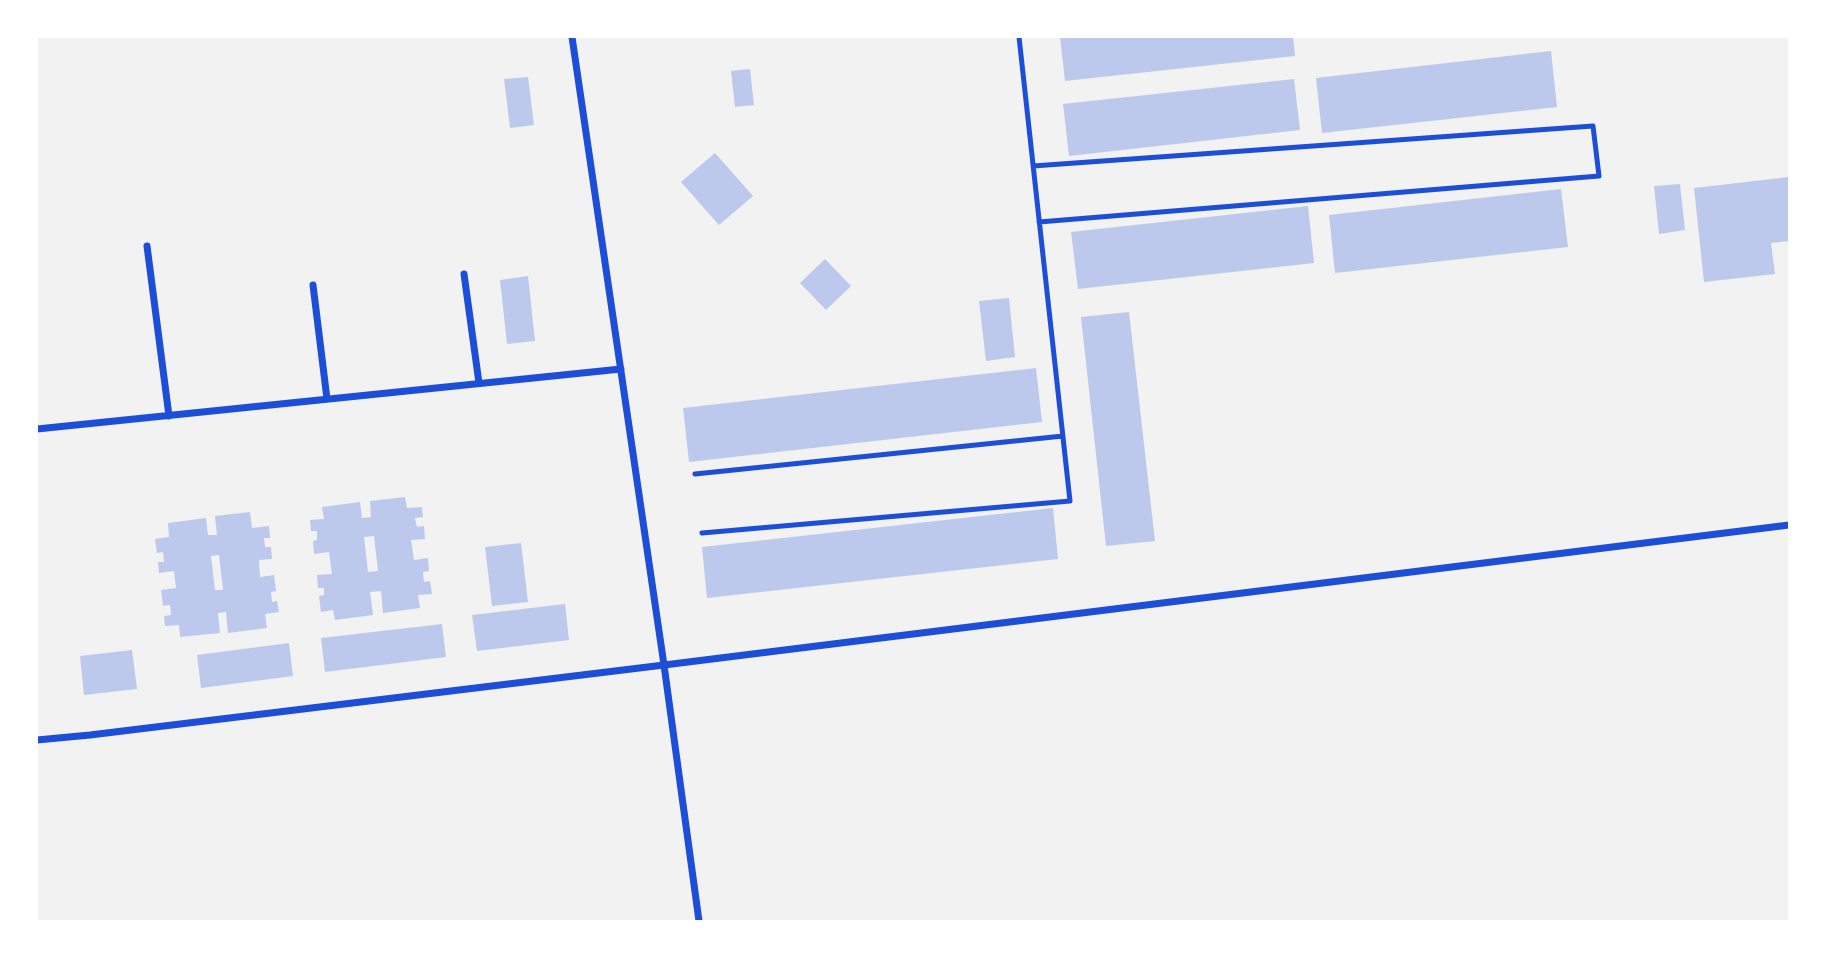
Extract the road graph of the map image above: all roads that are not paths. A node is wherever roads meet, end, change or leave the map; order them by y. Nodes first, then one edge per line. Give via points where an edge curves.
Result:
1 (572, 37) edge
2 (1019, 37) edge
3 (1033, 166) junction
4 (1039, 222) junction
5 (147, 246) dead end
6 (464, 274) dead end
7 (313, 285) dead end
8 (621, 369) junction
9 (479, 383) junction
10 (327, 399) junction
11 (169, 416) junction
12 (37, 429) edge
13 (1063, 436) junction
14 (695, 474) dead end
15 (1789, 525) edge
16 (702, 533) dead end
17 (664, 666) junction
18 (37, 740) edge
19 (699, 921) edge

1 - 8 street
2 - 3 lane
3 - 4 lane
3 - 4 lane via 1593,126 1598,176
4 - 13 lane
5 - 11 street
6 - 9 street
7 - 10 street
8 - 9 street
8 - 17 street
9 - 10 street
10 - 11 street
11 - 12 street
13 - 14 lane
13 - 16 lane via 1070,501
15 - 17 street
17 - 18 street
17 - 19 street

